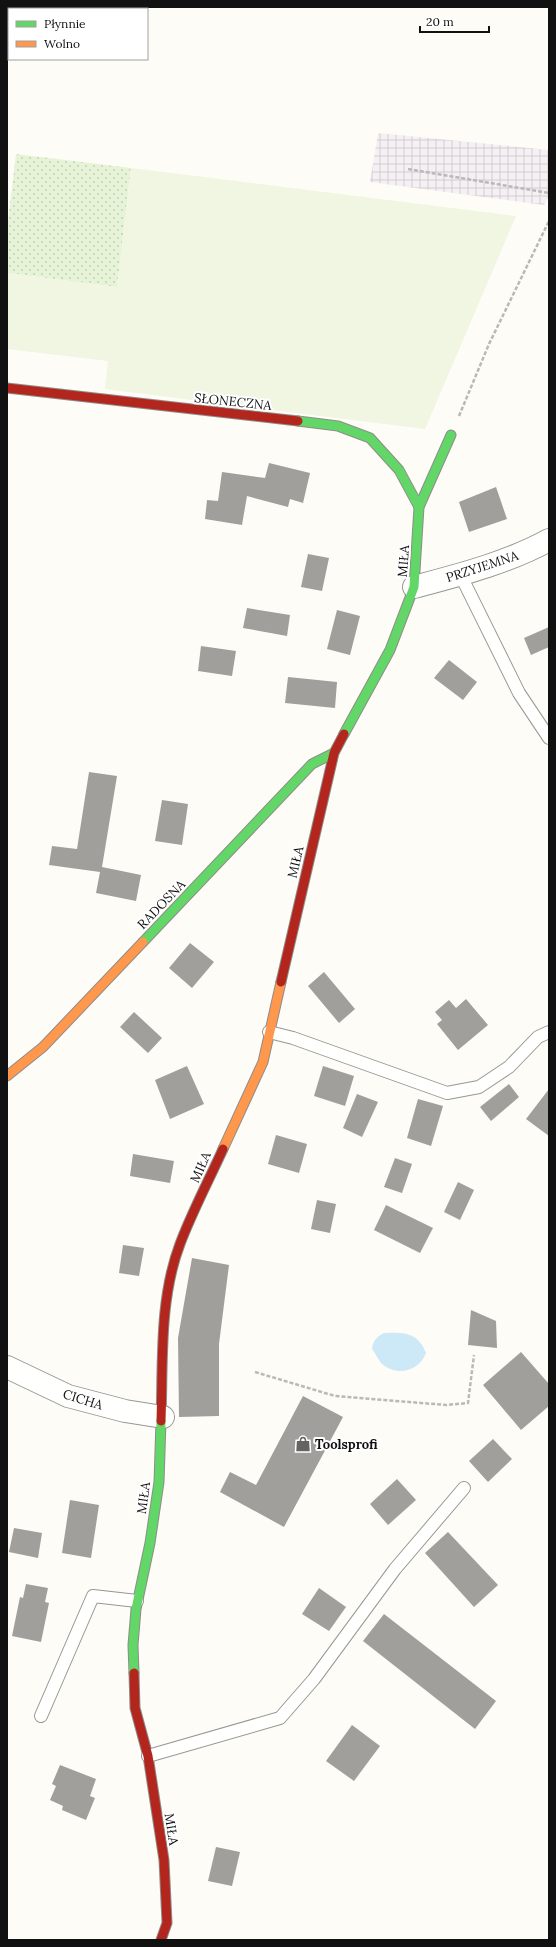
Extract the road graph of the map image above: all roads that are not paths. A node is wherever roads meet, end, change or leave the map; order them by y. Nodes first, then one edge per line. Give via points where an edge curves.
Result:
1 (7, 388) edge
2 (451, 435) road end
3 (419, 507) junction
4 (549, 540) edge
5 (460, 574) junction
6 (414, 587) junction
7 (549, 738) edge
8 (334, 753) junction
9 (269, 1032) junction
10 (549, 1032) edge
11 (7, 1076) edge
12 (7, 1367) edge
13 (162, 1417) junction
14 (464, 1488) dead end
15 (137, 1601) junction
16 (41, 1716) dead end
17 (148, 1756) junction
18 (161, 1940) edge

1 - 3 street, SŁONECZNA via 338,426 370,438 399,470
2 - 3 street, MIŁA
3 - 6 street, MIŁA
4 - 5 street, PRZYJEMNA via 528,552
5 - 6 street, PRZYJEMNA
5 - 7 lane via 519,693
6 - 8 street, MIŁA via 390,650
8 - 9 street, MIŁA
8 - 11 street, RADOSNA via 312,764 43,1048
9 - 10 lane via 293,1038 447,1093 479,1087 508,1067 538,1037
9 - 13 street, MIŁA via 263,1062 178,1251 170,1281 164,1329
12 - 13 street, CICHA via 68,1396 124,1411
13 - 15 street, MIŁA via 159,1482 150,1543
14 - 17 lane via 395,1569 314,1679 280,1718
15 - 16 lane via 93,1596
15 - 17 street, MIŁA via 133,1645 135,1708
17 - 18 street, MIŁA via 164,1860 167,1924

